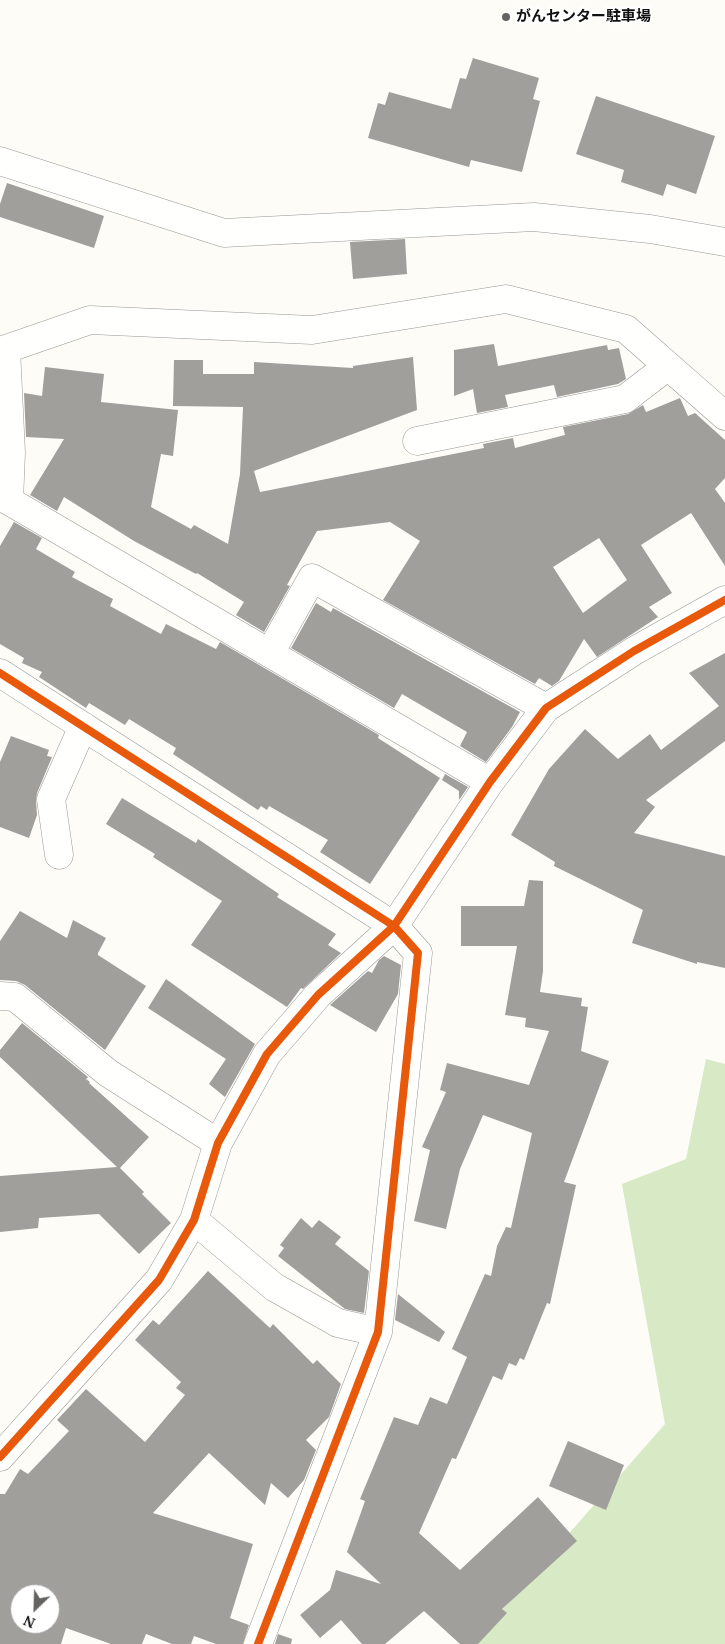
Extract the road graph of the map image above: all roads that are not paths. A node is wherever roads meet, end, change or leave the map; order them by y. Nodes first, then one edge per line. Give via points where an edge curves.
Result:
1 (0, 161) edge
2 (725, 242) edge
3 (3, 350) edge
4 (668, 366) junction
5 (725, 416) edge
6 (417, 441) dead end
7 (725, 600) edge
8 (270, 653) junction
9 (0, 673) edge
10 (546, 708) junction
11 (84, 726) junction
12 (490, 782) junction
13 (59, 855) dead end
14 (394, 926) junction
15 (0, 996) edge
16 (218, 1143) junction
17 (194, 1220) junction
18 (378, 1332) junction
19 (0, 1457) edge
20 (258, 1644) edge

1 - 2 street via 224,233 534,217 650,229
3 - 4 street via 90,320 312,330 506,300 626,329
3 - 8 street via 11,453 9,501
4 - 5 street
4 - 6 street via 626,399
7 - 10 street via 634,651
8 - 10 street via 312,578
8 - 12 street
9 - 11 street
10 - 12 street
11 - 13 street via 51,799
11 - 14 street
12 - 14 street
14 - 16 street via 318,995 267,1054
14 - 18 street via 418,954
15 - 16 street via 15,998 108,1073
16 - 17 street
17 - 18 street via 274,1287 338,1324
17 - 19 street via 159,1280
18 - 20 street

